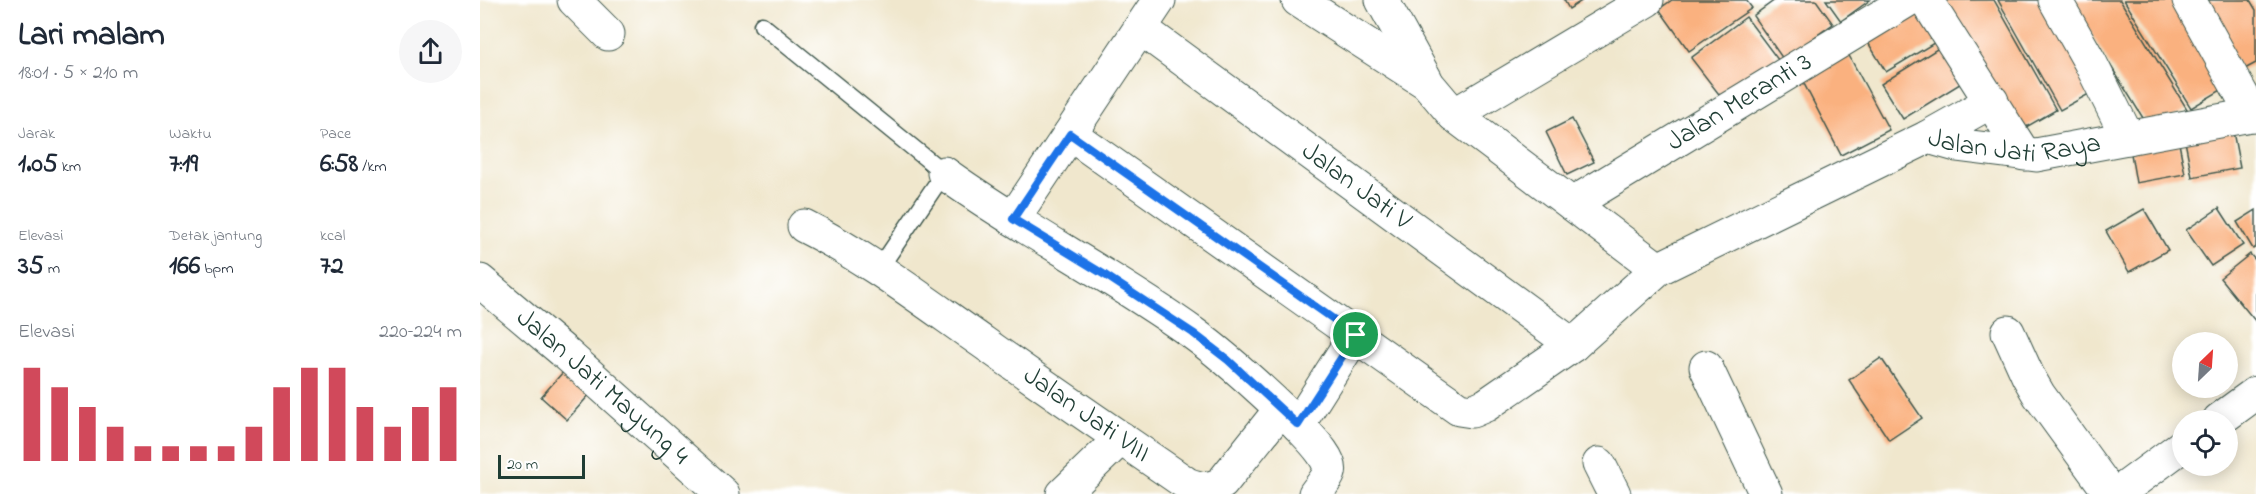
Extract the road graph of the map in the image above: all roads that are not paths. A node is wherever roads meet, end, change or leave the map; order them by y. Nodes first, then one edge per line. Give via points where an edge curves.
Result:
1 (574, 0) edge
2 (1159, 0) edge
3 (1298, 0) edge
4 (1647, 0) edge
5 (1908, 0) edge
6 (1926, 0) edge
7 (2055, 0) edge
8 (2190, 0) edge
9 (1387, 2) edge
10 (762, 25) dead end
11 (1140, 28) junction
12 (608, 34) dead end
13 (1427, 82) junction
14 (1992, 101) junction
15 (1454, 115) junction
16 (2255, 115) edge
17 (1070, 134) junction
18 (1928, 137) junction
19 (2128, 138) junction
20 (2024, 154) junction
21 (944, 173) junction
22 (1572, 204) junction
23 (1013, 219) junction
24 (804, 226) dead end
25 (879, 269) junction
26 (1658, 269) junction
27 (480, 281) edge
28 (2008, 332) dead end
29 (1356, 335) junction
30 (1573, 345) junction
31 (1706, 367) dead end
32 (2256, 393) edge
33 (2233, 410) edge
34 (1290, 417) junction
35 (1121, 438) junction
36 (2172, 453) edge
37 (1599, 464) dead end
38 (723, 494) edge
39 (1063, 494) edge
40 (1315, 494) edge
41 (1614, 494) edge
42 (1766, 494) edge
43 (2110, 494) edge
44 (2117, 494) edge

1 - 12 street
2 - 11 street
3 - 13 street
4 - 15 street
5 - 22 street, Jalan Meranti 3
6 - 14 street
7 - 19 street
8 - 16 street
9 - 13 street
10 - 21 lane
11 - 17 street
11 - 30 street, Jalan Jati V
13 - 15 street
14 - 18 street
14 - 20 street
15 - 22 street
16 - 19 street, Jalan Jati Raya
17 - 23 street
17 - 29 street, Jalan Jati Raya
18 - 20 street, Jalan Jati Raya
18 - 26 street, Jalan Jati Raya
19 - 20 street, Jalan Jati Raya
21 - 23 street
21 - 25 lane
22 - 26 street
23 - 34 street via 1193,333
24 - 25 street, Jalan Jati VIII
25 - 35 street, Jalan Jati VIII
26 - 30 street, Jalan Jati Raya
27 - 38 street, Jalan Jati Mayung 4
28 - 43 street via 2039,395
29 - 30 street, Jalan Jati Raya via 1459,409 1472,411
29 - 34 street, Jalan Jati VIII
31 - 42 street
32 - 33 street
34 - 35 street, Jalan Jati VIII via 1222,483 1203,489 1187,484
34 - 40 street via 1330,466
35 - 39 street
36 - 44 street
37 - 41 street

